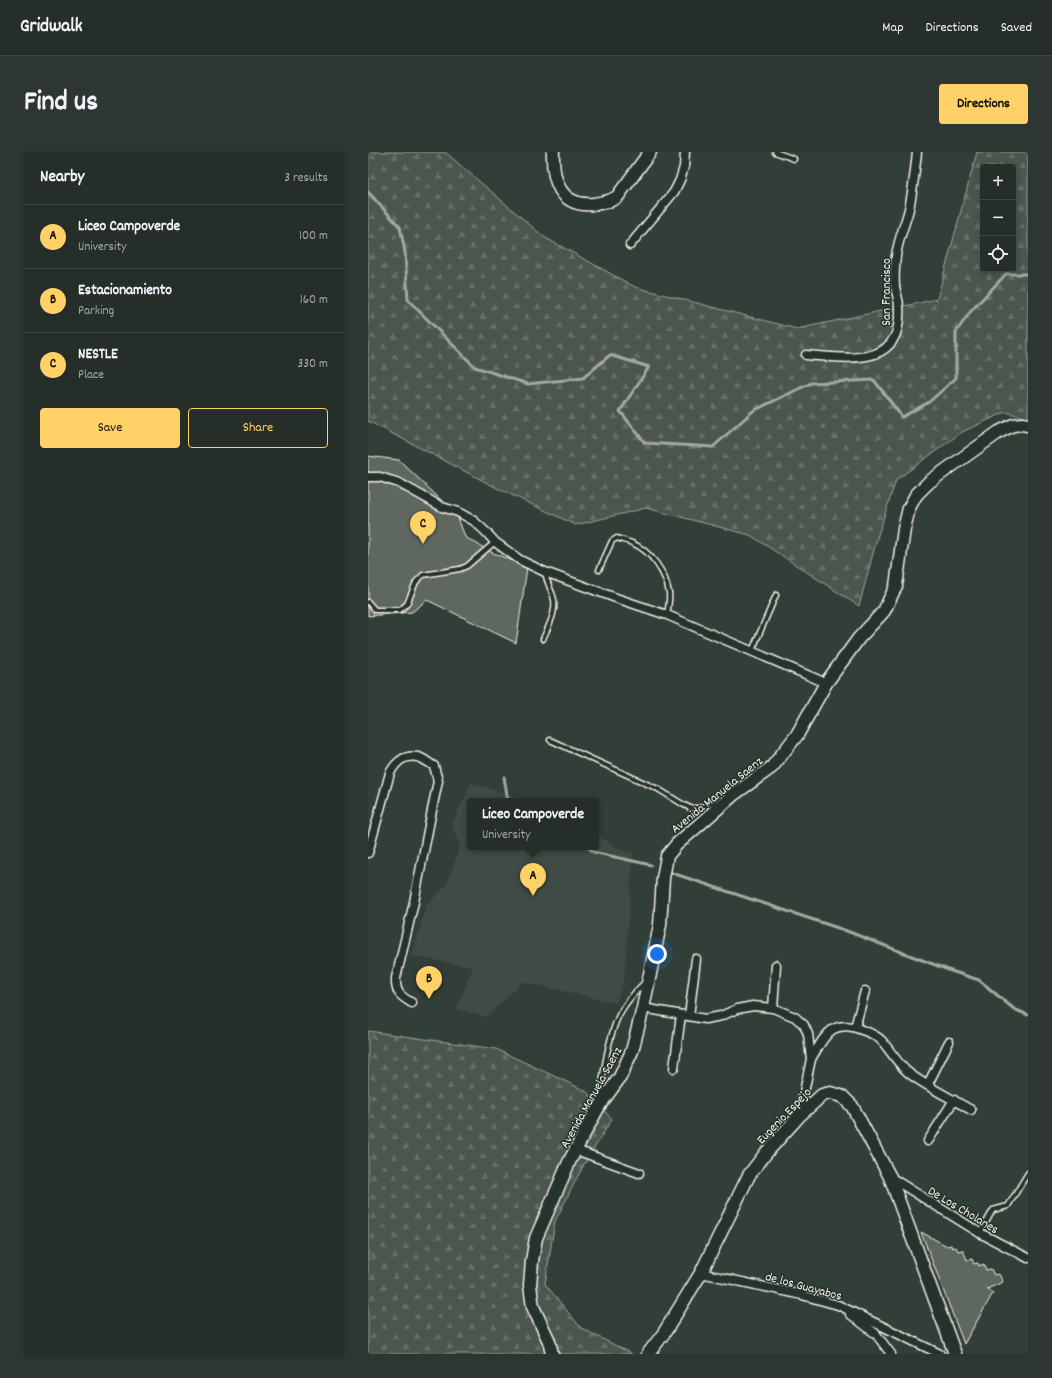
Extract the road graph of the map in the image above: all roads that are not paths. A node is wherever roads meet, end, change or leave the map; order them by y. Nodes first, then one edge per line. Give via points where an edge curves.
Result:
1 (553, 152) edge
2 (650, 152) edge
3 (685, 152) edge
4 (774, 152) edge
5 (917, 152) edge
6 (794, 159) dead end
7 (630, 245) dead end
8 (806, 355) dead end
9 (1028, 425) edge
10 (368, 477) edge
11 (495, 542) junction
12 (599, 570) dead end
13 (546, 572) junction
14 (776, 596) dead end
15 (368, 602) edge
16 (667, 615) junction
17 (543, 639) dead end
18 (751, 651) junction
19 (826, 683) junction
20 (550, 740) dead end
21 (733, 796) junction
22 (368, 854) edge
23 (696, 959) dead end
24 (776, 965) dead end
25 (649, 978) junction
26 (865, 991) dead end
27 (412, 1003) dead end
28 (643, 1008) junction
29 (773, 1008) junction
30 (685, 1016) junction
31 (855, 1027) junction
32 (949, 1042) dead end
33 (811, 1059) junction
34 (674, 1068) dead end
35 (928, 1084) junction
36 (954, 1100) junction
37 (599, 1106) junction
38 (971, 1110) dead end
39 (799, 1116) junction
40 (928, 1140) dead end
41 (576, 1150) junction
42 (639, 1173) dead end
43 (1028, 1173) edge
44 (890, 1177) junction
45 (980, 1234) junction
46 (1028, 1258) edge
47 (701, 1273) junction
48 (838, 1305) junction
49 (887, 1352) edge
50 (552, 1354) edge
51 (648, 1354) edge
52 (940, 1354) edge
53 (955, 1354) edge

1 - 2 street via 552,164 559,188 567,198 585,205 602,203 617,196
3 - 7 street via 684,167 674,192
4 - 6 lane
5 - 8 street, San Francisco via 911,195 894,273 899,306 899,322 894,340 881,353 856,359
9 - 19 street, Avenida Manuela Saenz via 1013,425 999,432 928,482 916,494 909,508 904,529 896,586 887,605
10 - 11 street via 380,477 399,483 442,507 458,512 474,521
11 - 13 street via 520,560
11 - 15 lane via 467,566 423,575 416,582 407,604 400,610 375,610
12 - 16 lane via 612,541 617,538 633,543 658,564 664,574 669,594
13 - 16 street
13 - 17 lane via 546,581 555,602
14 - 18 lane
16 - 18 street
18 - 19 street
19 - 21 street, Avenida Manuela Saenz via 797,735 772,767
20 - 21 lane via 658,789 690,808 699,808
21 - 25 street, Avenida Manuela Saenz via 677,844 667,856 660,925
22 - 27 street via 394,765 402,758 418,757 434,766 438,781 396,978 399,992
23 - 30 street
24 - 29 street
25 - 28 street, Avenida Manuela Saenz
25 - 37 lane via 633,994 616,1021 604,1065
26 - 31 street
28 - 30 street
28 - 37 street, Avenida Manuela Saenz via 632,1051 620,1077
29 - 30 street via 753,1006 705,1019
29 - 33 street via 795,1017 804,1025 808,1034
30 - 34 street
31 - 33 street via 845,1025 834,1028
31 - 35 street via 880,1038 900,1065
32 - 35 street
33 - 39 street
35 - 36 street
36 - 38 street
36 - 40 street
37 - 41 street, Avenida Manuela Saenz
39 - 44 street, Eugenio Espejo via 822,1095 830,1093 843,1097 852,1106
39 - 47 street, Eugenio Espejo via 750,1175
41 - 42 street
41 - 50 street, Avenida Manuela Saenz via 536,1238 532,1261 530,1285 533,1307
43 - 45 lane via 1008,1206 993,1210
44 - 45 street, De Los Cholanes
44 - 53 street, Eugenio Espejo
45 - 46 street, De Los Cholanes
47 - 48 street, de los Guayabos
47 - 51 street, Eugenio Espejo
48 - 49 street via 876,1334
48 - 52 street, de los Guayabos

